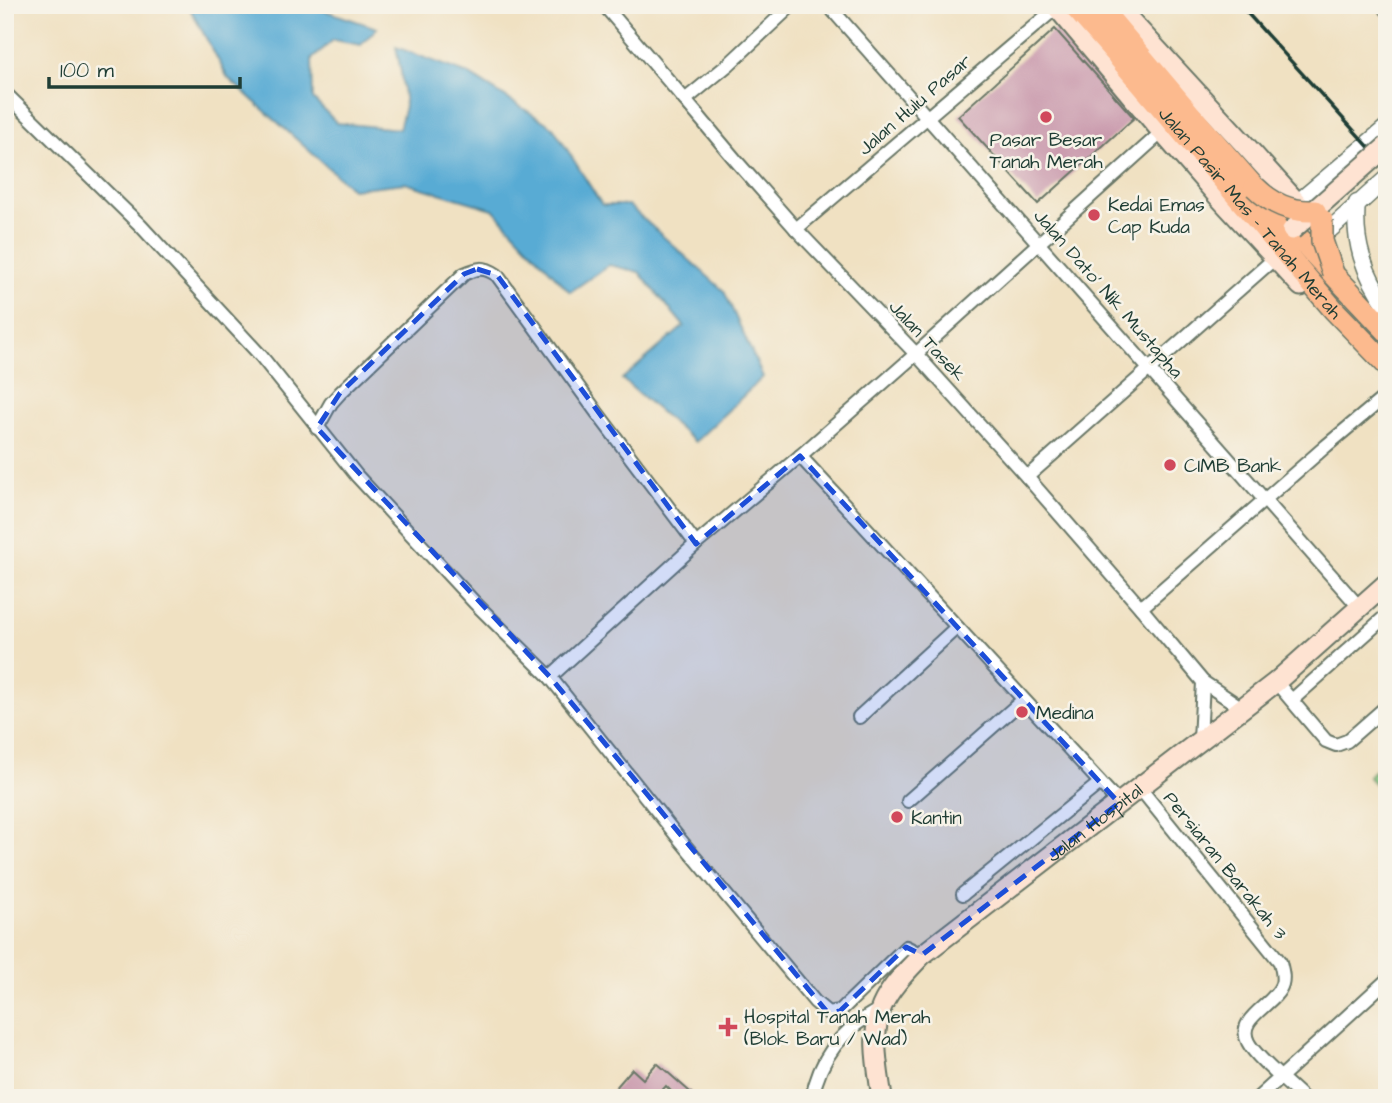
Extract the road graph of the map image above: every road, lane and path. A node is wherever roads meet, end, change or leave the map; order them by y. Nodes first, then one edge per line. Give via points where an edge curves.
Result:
1 (604, 5) edge
2 (792, 5) edge
3 (828, 5) edge
4 (1098, 5) edge
5 (1116, 5) edge
6 (1383, 5) edge
7 (1061, 6) edge
8 (1387, 10) edge
9 (1119, 58) junction
10 (5, 93) edge
11 (685, 100) junction
12 (927, 118) junction
13 (1387, 127) edge
14 (1162, 132) junction
15 (1387, 146) edge
16 (1387, 164) edge
17 (1387, 178) edge
18 (1255, 187) junction
19 (1357, 203) junction
20 (1315, 217) junction
21 (796, 229) junction
22 (1295, 235) junction
23 (1039, 243) junction
24 (1275, 258) junction
25 (1333, 273) junction
26 (1387, 306) edge
27 (1387, 318) edge
28 (1387, 331) edge
29 (1387, 352) edge
30 (916, 354) junction
31 (1387, 365) edge
32 (1150, 369) junction
33 (1387, 376) edge
34 (1387, 395) edge
35 (317, 428) junction
36 (800, 456) junction
37 (1027, 477) junction
38 (1265, 500) junction
39 (696, 544) junction
40 (1387, 583) edge
41 (1141, 608) junction
42 (1360, 608) junction
43 (1387, 615) edge
44 (957, 627) junction
45 (550, 677) junction
46 (1203, 682) junction
47 (1276, 682) junction
48 (1023, 700) junction
49 (1292, 700) junction
50 (1387, 706) edge
51 (1242, 708) junction
52 (859, 718) dead end
53 (1200, 740) junction
54 (1100, 783) junction
55 (1139, 787) junction
56 (908, 801) dead end
57 (1119, 803) junction
58 (963, 894) dead end
59 (922, 955) junction
60 (1387, 980) edge
61 (881, 1009) junction
62 (1282, 1077) junction
63 (812, 1098) edge
64 (882, 1098) edge
65 (1258, 1098) edge
66 (1303, 1098) edge

1 - 11 street, Jalan Tasek
2 - 11 street
3 - 12 street, Jalan Dato' Nik Mustapha
4 - 18 main road
5 - 20 main road
6 - 8 street
7 - 9 main road
7 - 12 street, Jalan Hulu Pasar
7 - 14 main road
9 - 22 main road via 1280,232
9 - 31 main road, Jalan Pasir Mas - Tanah Merah via 1334,310
10 - 35 street via 149,235 261,356
11 - 21 street, Jalan Tasek
12 - 21 street, Jalan Hulu Pasar
12 - 23 street, Jalan Dato' Nik Mustapha
13 - 20 street
14 - 23 street
14 - 24 main road
15 - 20 main road, bridge
16 - 20 main road
17 - 19 street
18 - 20 main road, bridge via 1276,204
18 - 22 main road, bridge
19 - 20 street
19 - 26 street via 1357,240 1367,273
20 - 22 main road, bridge
20 - 25 main road, bridge
20 - 27 main road via 1335,258
21 - 30 street, Jalan Tasek
22 - 25 main road, Jalan Pasir Mas - Tanah Merah
22 - 29 main road via 1295,249
23 - 30 street
23 - 32 street, Jalan Dato' Nik Mustapha
24 - 32 street
24 - 33 main road
25 - 28 main road, Jalan Pasir Mas - Tanah Merah
30 - 36 street
30 - 37 street, Jalan Tasek
32 - 37 street
32 - 38 street, Jalan Dato' Nik Mustapha
34 - 38 street
35 - 39 street via 340,393 464,274 488,269
35 - 45 street via 356,477
36 - 39 street
36 - 44 street
37 - 41 street, Jalan Tasek
38 - 41 street
38 - 42 street, Jalan Dato' Nik Mustapha
39 - 45 street
40 - 42 main road, Jalan Hospital
41 - 46 street, Jalan Tasek
42 - 47 main road, Jalan Hospital
43 - 49 street
44 - 48 street
44 - 52 street
45 - 59 street via 828,1013 840,1012 905,947
46 - 51 street, Jalan Tasek
46 - 53 street
47 - 49 street
47 - 51 main road, Jalan Hospital
48 - 54 street
48 - 56 street
49 - 50 street via 1326,741 1336,745 1348,741
51 - 53 main road, Jalan Hospital
53 - 55 main road, Jalan Hospital
54 - 57 street
54 - 58 street
55 - 57 main road, Jalan Hospital
55 - 62 street, Persiaran Barakah 3 via 1280,962 1282,984 1277,994 1249,1021 1245,1032 1256,1053
57 - 59 main road, Jalan Hospital
59 - 61 main road, Jalan Hospital via 903,974
60 - 62 street
61 - 63 street via 863,1018 835,1045
61 - 64 main road, Jalan Hospital via 876,1035
62 - 65 street
62 - 66 street, Persiaran Barakah 3

